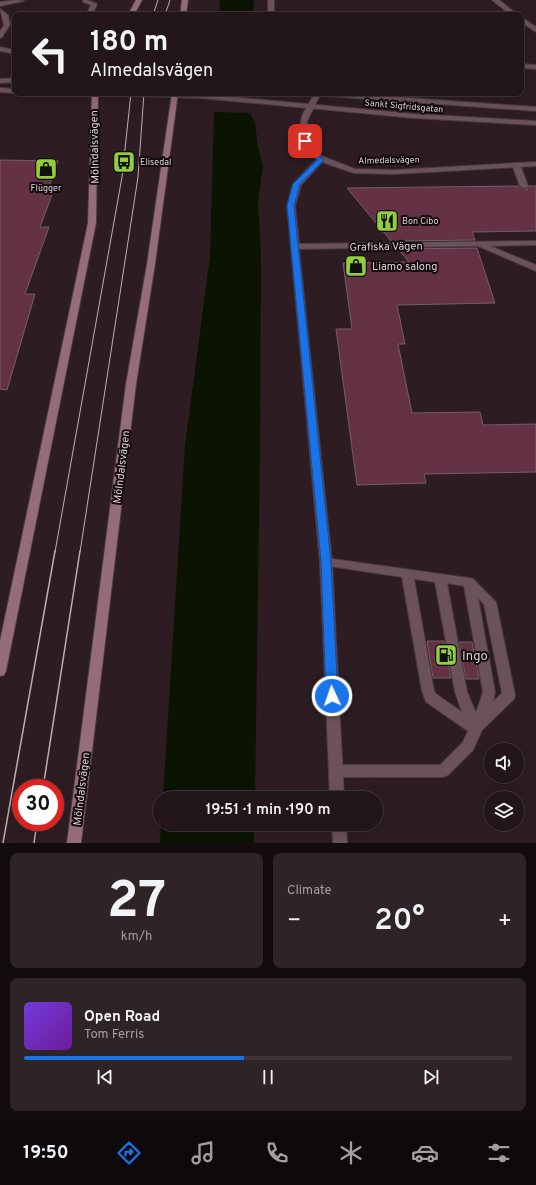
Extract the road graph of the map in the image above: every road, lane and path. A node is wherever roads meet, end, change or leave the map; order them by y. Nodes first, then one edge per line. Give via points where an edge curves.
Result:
1 (139, 0) edge
2 (185, 0) edge
3 (271, 0) edge
4 (495, 0) edge
5 (21, 1) dead end
6 (85, 1) dead end
7 (0, 4) edge
8 (0, 11) edge
9 (90, 12) edge
10 (133, 12) edge
11 (184, 12) edge
12 (271, 12) edge
13 (511, 12) edge
14 (524, 21) edge
15 (6, 27) junction
16 (12, 27) edge
17 (536, 30) edge
18 (0, 36) edge
19 (0, 49) edge
20 (12, 51) edge
21 (524, 66) edge
22 (536, 67) edge
23 (12, 80) edge
24 (0, 81) edge
25 (0, 90) edge
26 (12, 91) edge
27 (95, 96) edge
28 (175, 96) edge
29 (198, 96) edge
30 (317, 96) edge
31 (356, 96) edge
32 (312, 107) junction
33 (536, 109) edge
34 (536, 123) edge
35 (321, 160) junction
36 (536, 164) edge
37 (516, 165) junction
38 (524, 186) dead end
39 (536, 243) edge
40 (479, 244) junction
41 (294, 247) junction
42 (536, 268) edge
43 (326, 562) junction
44 (407, 574) junction
45 (440, 578) junction
46 (469, 582) junction
47 (0, 671) edge
48 (475, 728) junction
49 (336, 771) junction
50 (337, 791) edge
51 (339, 831) edge
52 (74, 843) edge
53 (340, 843) edge

1 - 10 main road
2 - 11 main road
3 - 12 street
4 - 13 street
5 - 7 street
6 - 9 street via 94,4
8 - 15 street via 5,15
14 - 17 street
15 - 16 street
15 - 18 street
19 - 20 street
21 - 22 street
23 - 24 street
25 - 26 street
27 - 47 main road, Mölndalsvägen via 95,194 92,224
28 - 52 main road, Mölndalsvägen via 131,384
29 - 32 street, Sankt Sigfridsgatan
30 - 32 street, Almedalsvägen
31 - 33 street, Sankt Sigfridsgatan
32 - 34 street, Sankt Sigfridsgatan
32 - 35 street, Almedalsvägen via 304,122 305,141 311,152
35 - 37 street, Almedalsvägen via 354,171 395,172
35 - 41 street via 297,184 291,206
36 - 37 street, Almedalsvägen
37 - 38 street
39 - 40 street, Grafiska Vägen
40 - 41 street, Grafiska Vägen
40 - 42 street, Grafiska Vägen
41 - 43 street
43 - 44 street
43 - 49 street
44 - 45 street
44 - 48 street via 431,698
45 - 46 street
45 - 48 street via 461,692
46 - 48 street via 489,692
46 - 48 street via 490,602 509,695
48 - 49 street via 468,746 443,771
49 - 50 street
51 - 53 street

